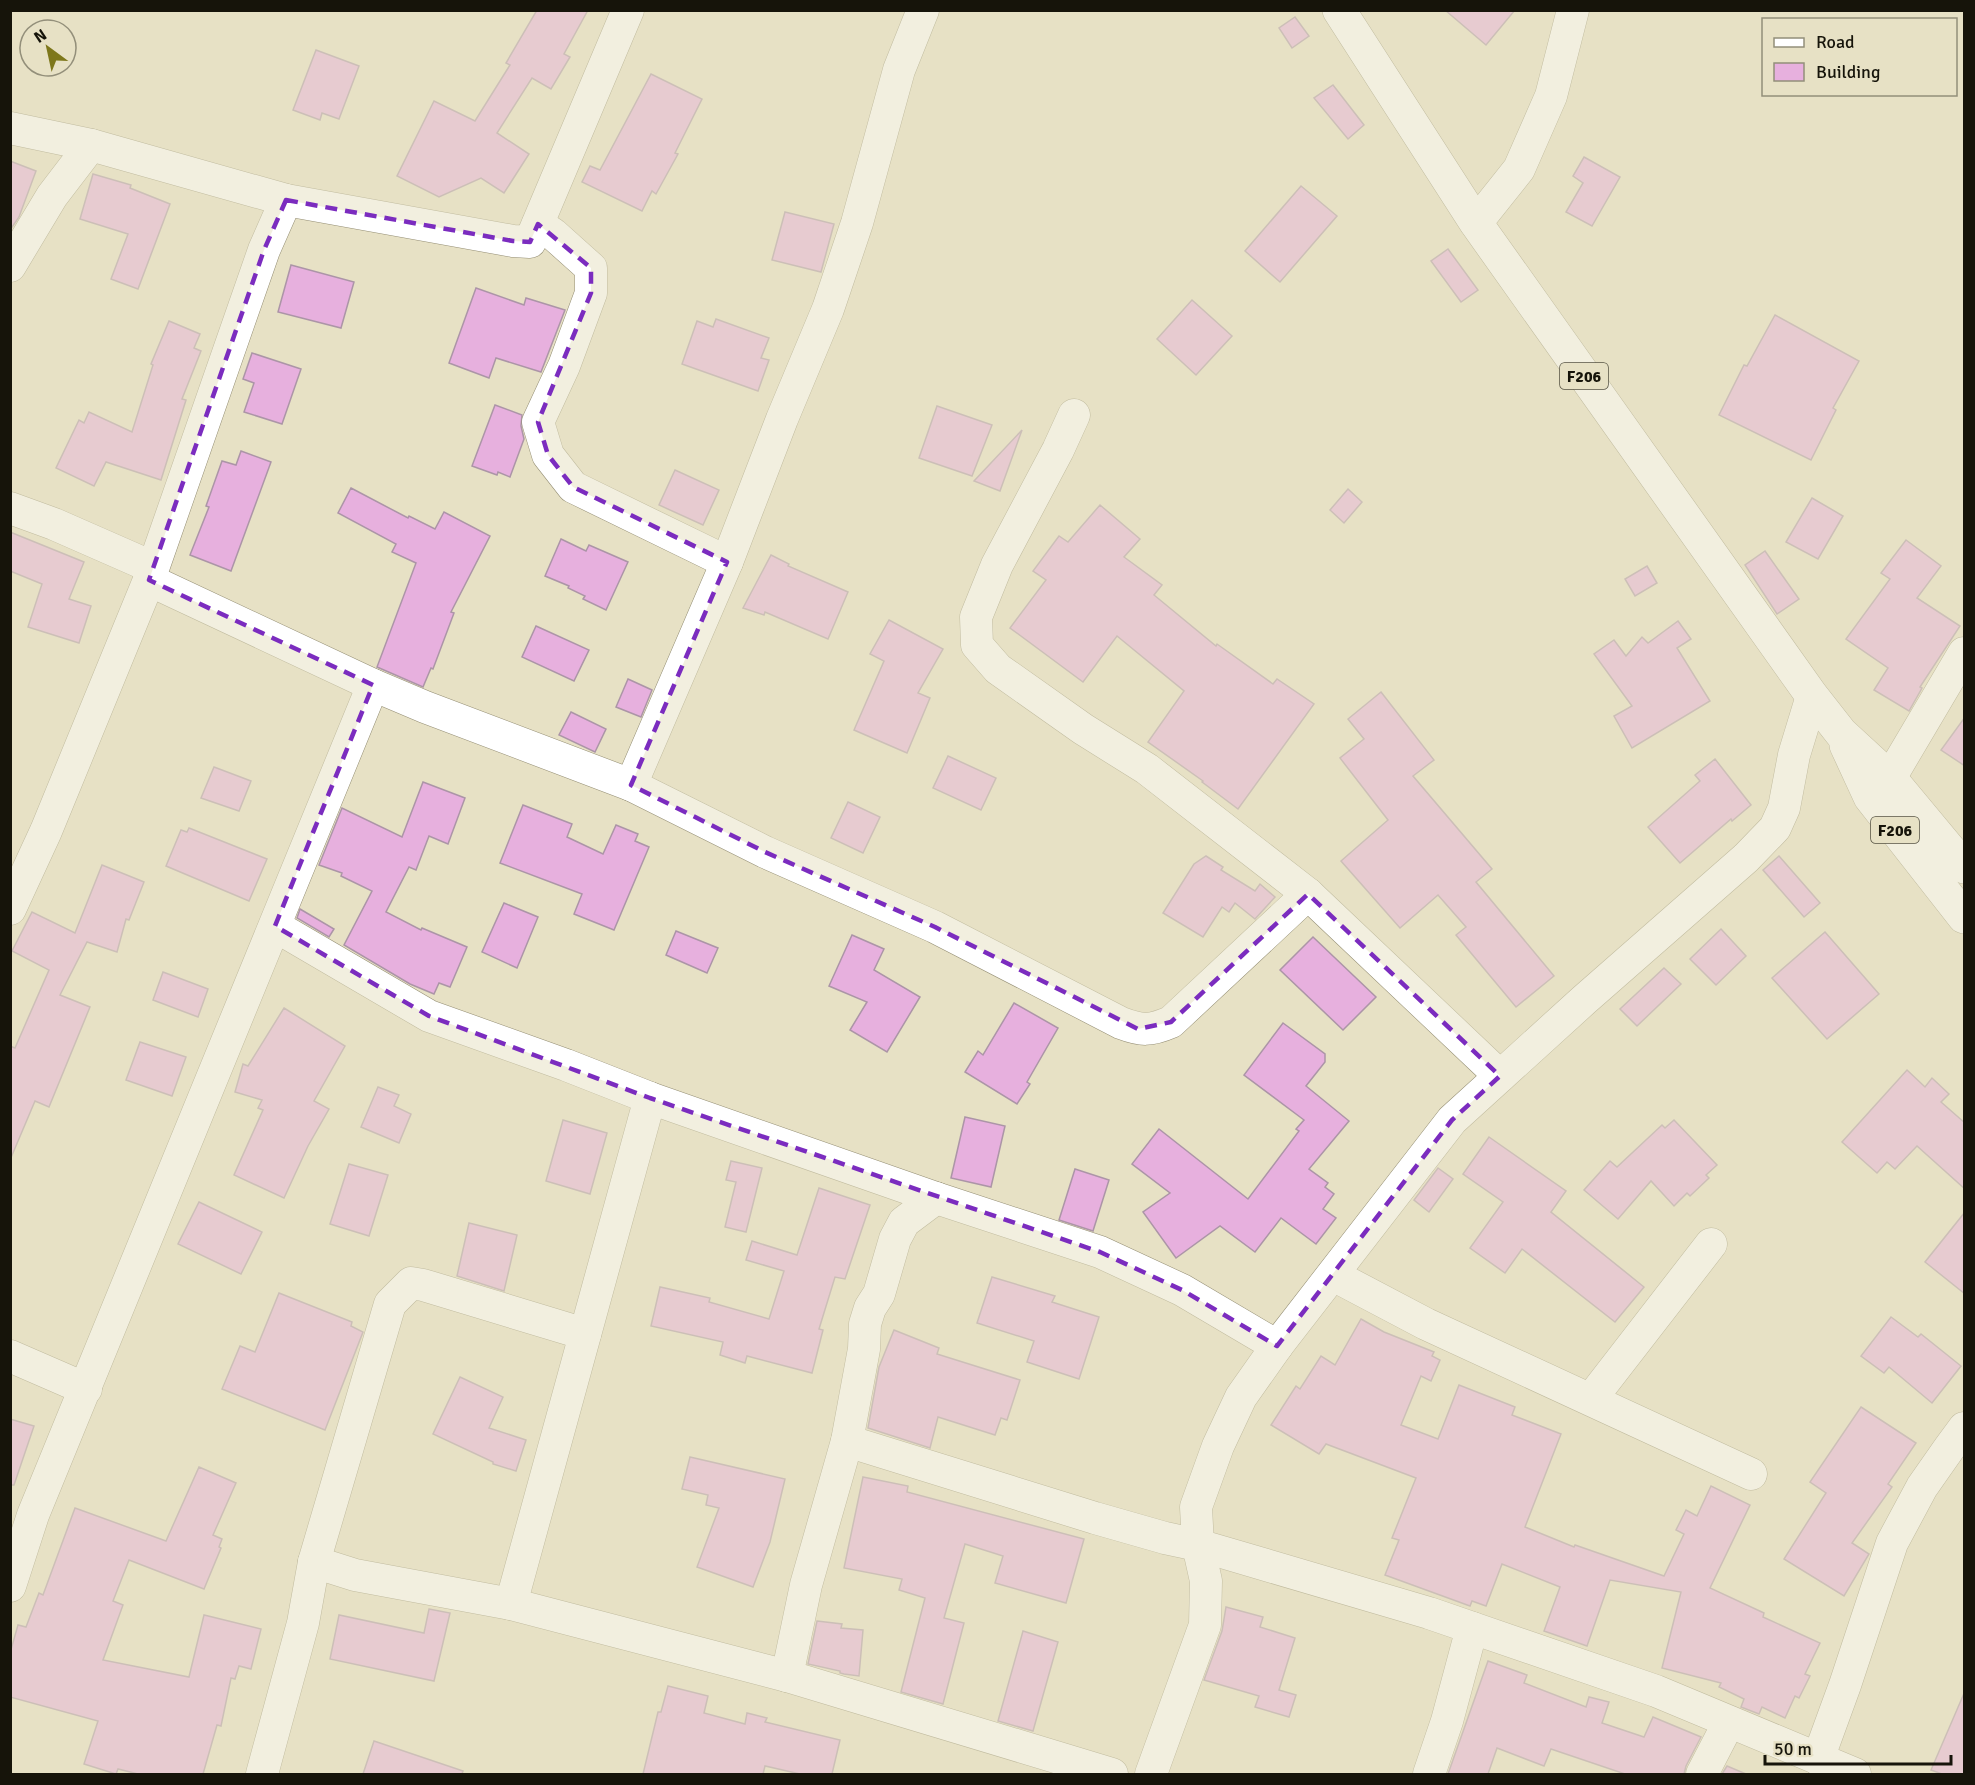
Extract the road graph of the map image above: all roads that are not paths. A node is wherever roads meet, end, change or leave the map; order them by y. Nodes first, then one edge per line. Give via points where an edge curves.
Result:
1 (628, 10) edge
2 (923, 10) edge
3 (1340, 10) edge
4 (1573, 10) edge
5 (10, 128) edge
6 (91, 145) junction
7 (286, 200) junction
8 (1476, 223) junction
9 (538, 224) junction
10 (10, 266) edge
11 (1074, 415) dead end
12 (10, 508) edge
13 (726, 562) junction
14 (151, 574) junction
15 (1965, 653) edge
16 (373, 685) junction
17 (1812, 696) junction
18 (1841, 733) junction
19 (1890, 778) junction
20 (631, 785) junction
21 (1965, 867) edge
22 (1308, 894) junction
23 (10, 909) edge
24 (1965, 917) edge
25 (275, 926) junction
26 (1500, 1076) junction
27 (650, 1098) junction
28 (936, 1198) junction
29 (1711, 1244) dead end
30 (1332, 1275) junction
31 (585, 1334) junction
32 (1277, 1346) junction
33 (10, 1356) edge
34 (86, 1389) junction
35 (1591, 1399) junction
36 (1965, 1428) edge
37 (847, 1441) junction
38 (1751, 1474) dead end
39 (1198, 1545) junction
40 (314, 1562) junction
41 (10, 1586) edge
42 (511, 1604) junction
43 (1472, 1628) junction
44 (787, 1676) junction
45 (1729, 1722) junction
46 (1818, 1759) junction
47 (262, 1774) edge
48 (1112, 1774) edge
49 (1151, 1774) edge
50 (1429, 1774) edge
51 (1702, 1774) edge
52 (1855, 1774) edge

1 - 9 street
2 - 13 street via 899,70 867,191 828,309
3 - 8 main road, F206
4 - 8 street via 1551,96 1519,169
5 - 6 street
6 - 7 street
6 - 10 street via 51,196
7 - 9 street via 513,241 530,242
7 - 14 street via 264,250
8 - 17 main road, F206
9 - 13 street via 591,268 591,293 538,422 548,455 573,487
11 - 22 street via 997,565 976,618 977,645 998,669 1147,769
12 - 14 street via 54,524
13 - 20 street
14 - 16 street
14 - 23 street
15 - 19 street
16 - 20 street
16 - 25 street
17 - 18 main road, F206
17 - 26 street via 1794,755 1784,808 1775,828
18 - 19 main road, F206
18 - 24 main road, F206 via 1870,797
19 - 21 main road, F206
20 - 22 street via 765,852 935,927 1138,1029 1154,1030 1171,1022
22 - 26 street
25 - 27 street via 429,1016
25 - 34 street
26 - 30 street via 1452,1120
27 - 28 street
27 - 31 street
28 - 32 street via 1100,1252 1182,1290
28 - 37 street via 904,1222 895,1239 866,1324
29 - 35 street
30 - 32 street
30 - 35 street via 1426,1324
31 - 40 street via 411,1283 390,1304
31 - 42 street
32 - 39 street via 1241,1397 1218,1446 1196,1507
33 - 34 street
34 - 41 street via 33,1515
35 - 38 street
36 - 46 street via 1922,1487 1892,1543
37 - 39 street via 1095,1518
37 - 44 street via 806,1585
39 - 43 street
39 - 49 street via 1206,1581 1205,1625
40 - 42 street via 355,1575
40 - 47 street via 303,1623
42 - 44 street
43 - 45 street via 1656,1691
43 - 50 street
44 - 48 street
45 - 46 street
45 - 51 street
46 - 52 street

